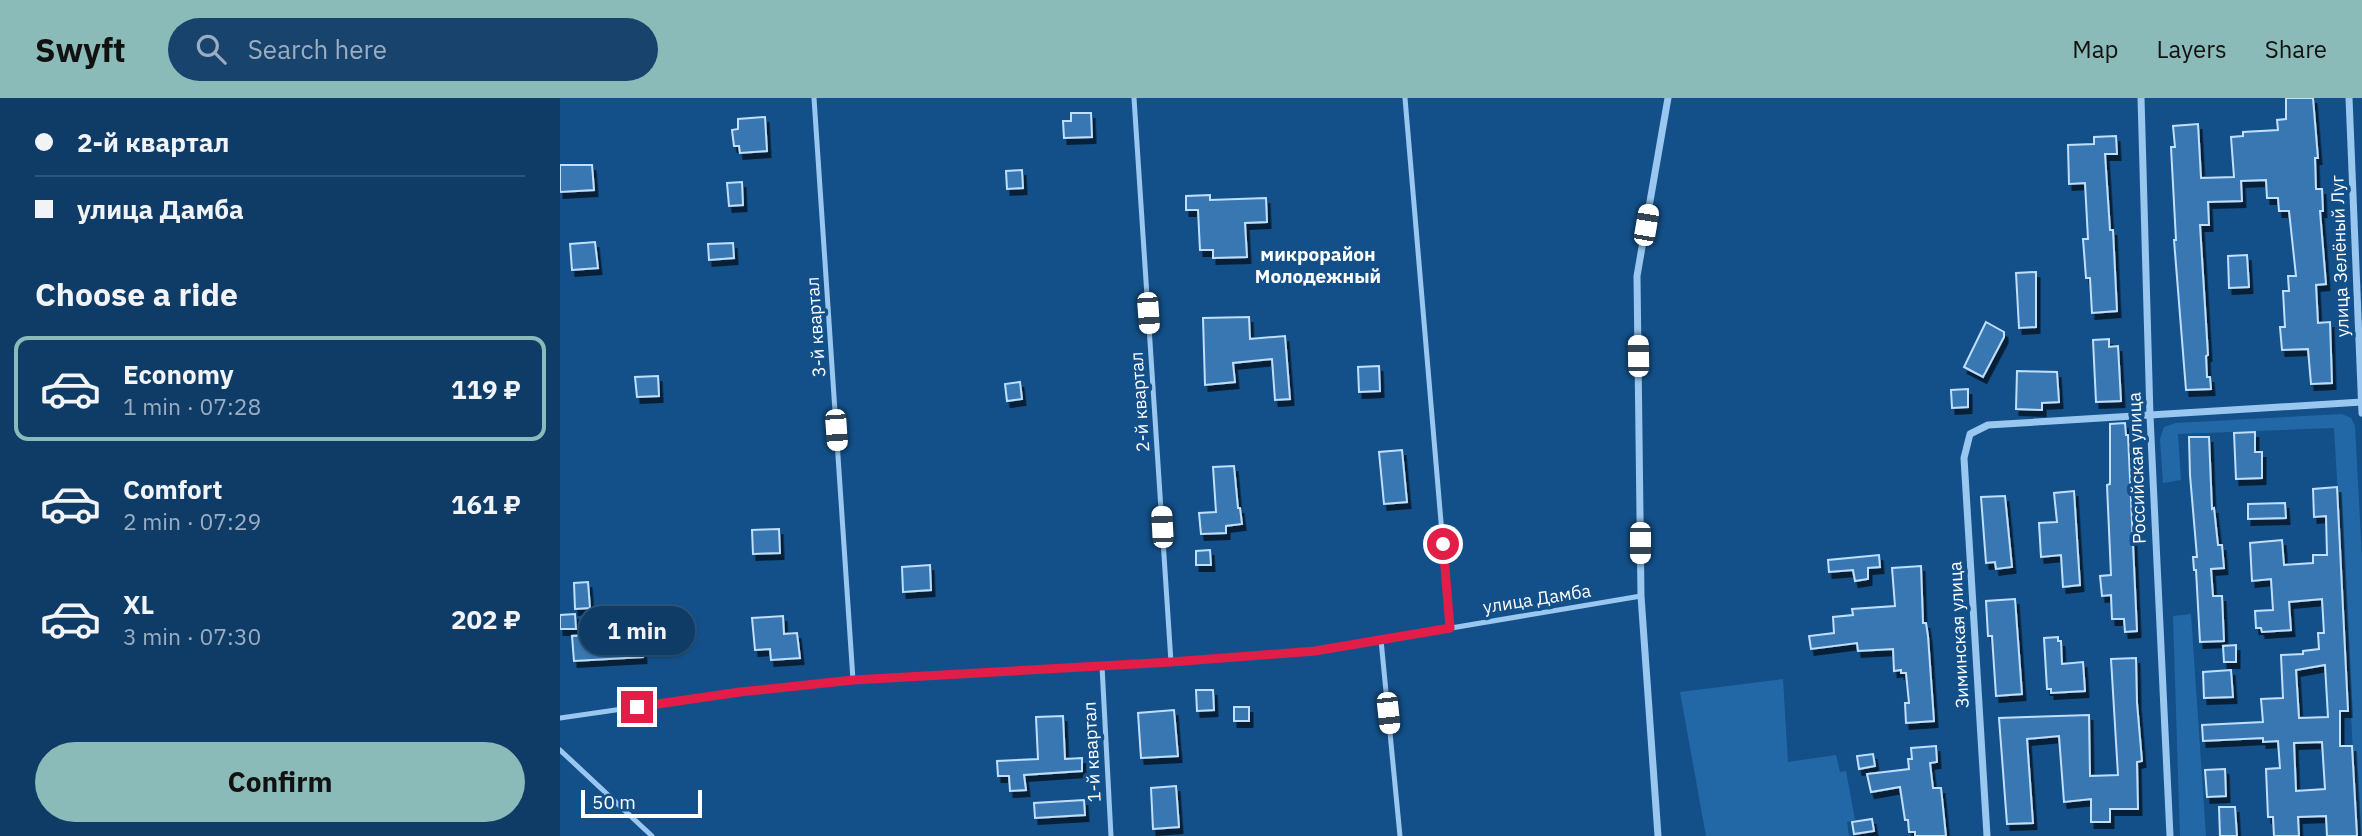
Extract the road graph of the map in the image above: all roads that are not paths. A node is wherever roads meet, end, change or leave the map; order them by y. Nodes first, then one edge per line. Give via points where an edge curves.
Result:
1 (814, 98) edge
2 (1134, 98) edge
3 (1405, 98) edge
4 (1668, 98) edge
5 (2141, 98) edge
6 (2349, 98) edge
7 (2362, 402) edge
8 (2362, 413) edge
9 (2150, 416) junction
10 (1641, 596) junction
11 (1450, 628) junction
12 (1381, 640) junction
13 (1171, 662) junction
14 (1102, 666) junction
15 (853, 680) junction
16 (560, 718) edge
17 (560, 750) edge
18 (652, 836) edge
19 (1111, 836) edge
20 (1400, 836) edge
21 (1658, 836) edge
22 (1987, 836) edge
23 (2170, 836) edge

1 - 15 lane, 3-й квартал
2 - 13 lane, 2-й квартал
3 - 11 lane
4 - 10 street via 1637,276
5 - 9 street, Российская улица
6 - 7 street, улица Зелёный Луг
7 - 8 street, улица Зелёный Луг
7 - 9 street
9 - 22 street, Зиминская улица via 1988,425 1970,434 1964,458
9 - 23 street, Российская улица
10 - 11 lane, улица Дамба
10 - 21 street
11 - 12 lane, улица Дамба
12 - 13 lane, улица Дамба via 1315,651
12 - 20 lane
13 - 14 lane, улица Дамба
14 - 15 lane, улица Дамба
14 - 19 lane, 1-й квартал
15 - 16 lane, улица Дамба
17 - 18 lane

